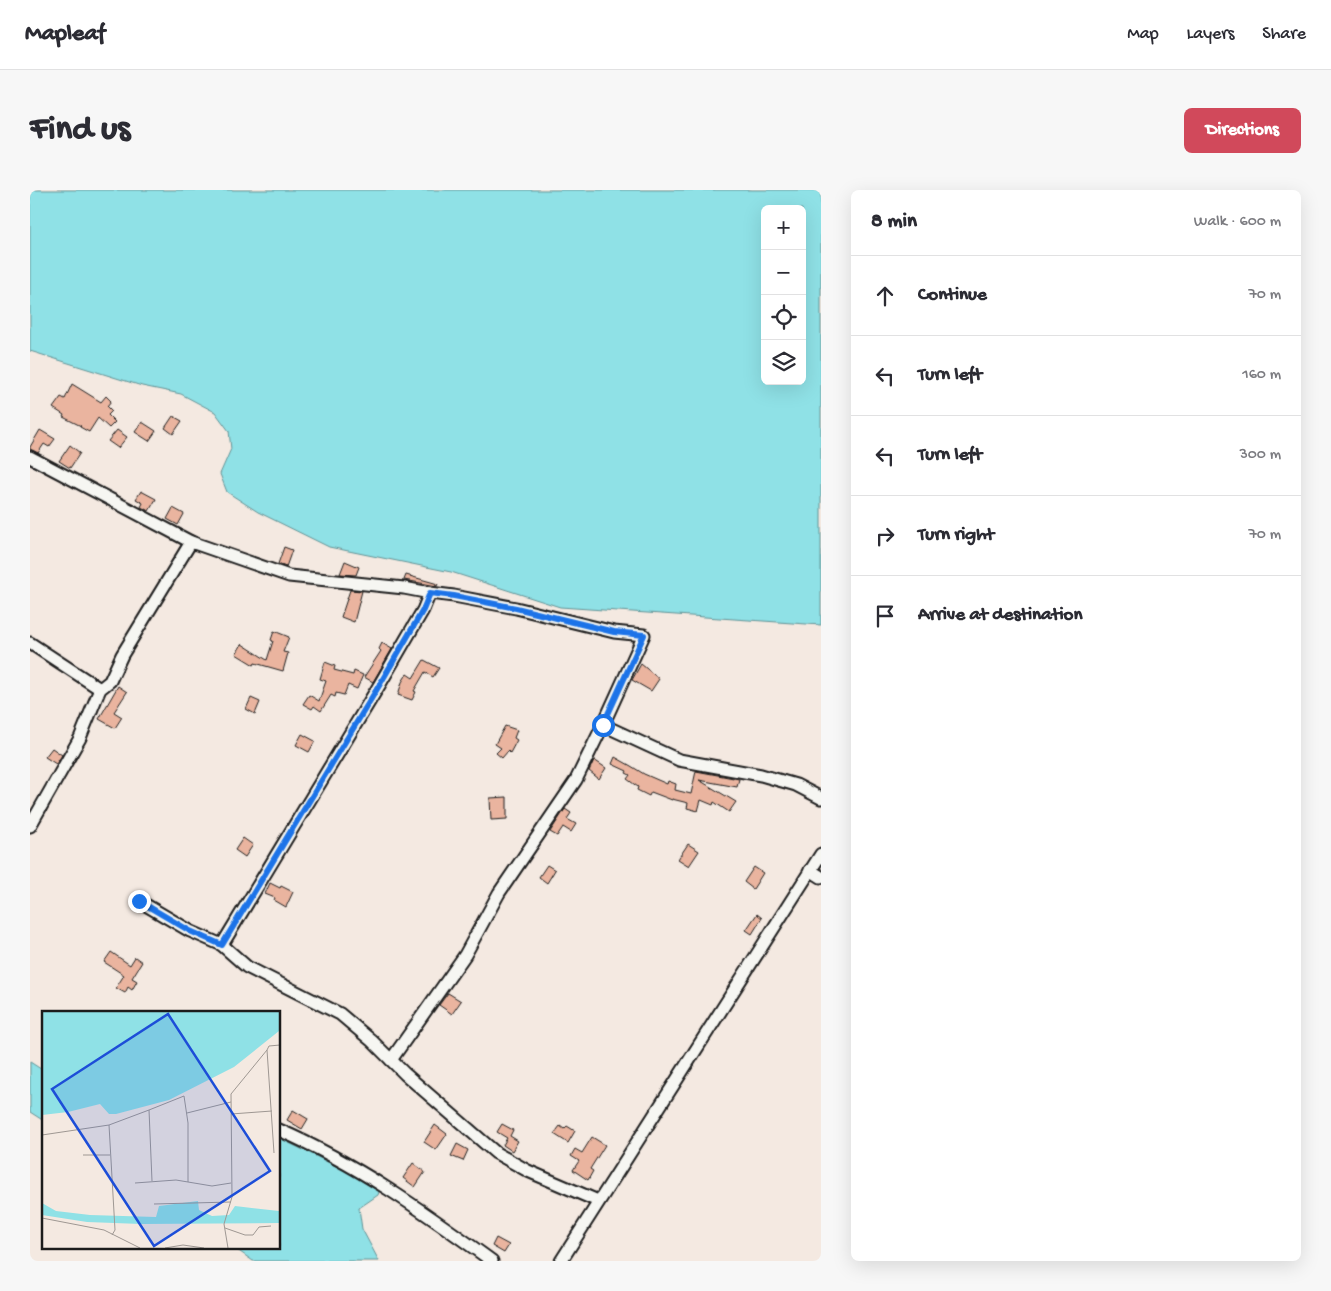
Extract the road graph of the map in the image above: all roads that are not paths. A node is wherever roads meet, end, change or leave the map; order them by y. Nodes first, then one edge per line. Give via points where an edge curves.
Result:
1 (30, 457) edge
2 (191, 542) junction
3 (430, 593) junction
4 (30, 643) edge
5 (100, 689) junction
6 (603, 725) junction
7 (821, 798) edge
8 (30, 826) edge
9 (821, 854) edge
10 (810, 870) junction
11 (821, 877) edge
12 (139, 901) dead end
13 (222, 945) junction
14 (391, 1060) junction
15 (280, 1130) edge
16 (598, 1201) junction
17 (492, 1261) edge
18 (561, 1261) edge

1 - 2 street
2 - 3 street via 289,576
2 - 5 street via 122,655 110,681
3 - 6 street via 516,608 614,632 644,635
3 - 13 street via 380,684
4 - 5 street
5 - 8 street via 80,738
6 - 7 street via 679,760 761,775 796,785
6 - 14 street via 576,780 499,893 465,955
9 - 10 street
10 - 11 street
10 - 16 street
12 - 13 street via 190,931
13 - 14 street via 246,967 340,1014
14 - 16 street via 496,1153 528,1171
15 - 17 street via 366,1174
16 - 18 street

